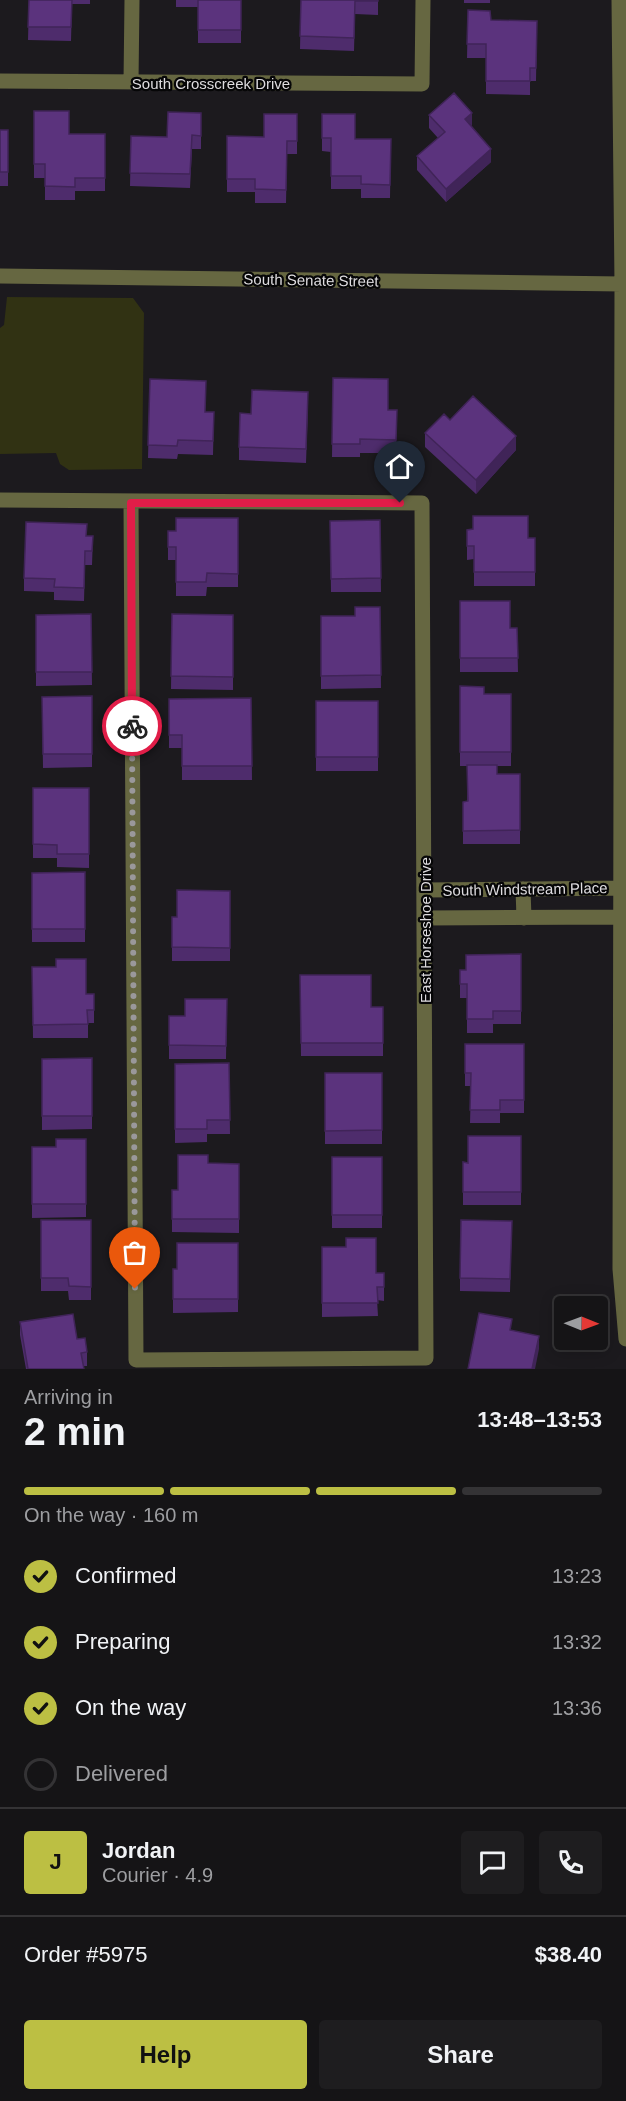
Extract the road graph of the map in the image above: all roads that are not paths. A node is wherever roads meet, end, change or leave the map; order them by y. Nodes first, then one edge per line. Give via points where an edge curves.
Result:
1 (132, 0) edge
2 (423, 0) edge
3 (619, 0) edge
4 (0, 81) edge
5 (131, 82) junction
6 (0, 276) edge
7 (622, 284) junction
8 (0, 500) edge
9 (131, 503) junction
10 (624, 888) edge
11 (523, 889) junction
12 (425, 890) junction
13 (624, 917) edge
14 (425, 918) junction
15 (524, 918) junction
16 (626, 1339) edge

1 - 5 street
2 - 5 street, South Crosscreek Drive via 422,84
3 - 7 street
4 - 5 street, South Crosscreek Drive
6 - 7 street, South Senate Street
7 - 10 street
8 - 9 street
9 - 12 street, East Horseshoe Drive via 422,503
9 - 14 street, East Horseshoe Drive via 136,1360 426,1358
10 - 11 street, South Windstream Place
10 - 13 street
11 - 12 street, South Windstream Place
11 - 15 street
12 - 14 street, East Horseshoe Drive
13 - 15 street, South Windstream Place
13 - 16 street via 620,1269
14 - 15 street, South Windstream Place

